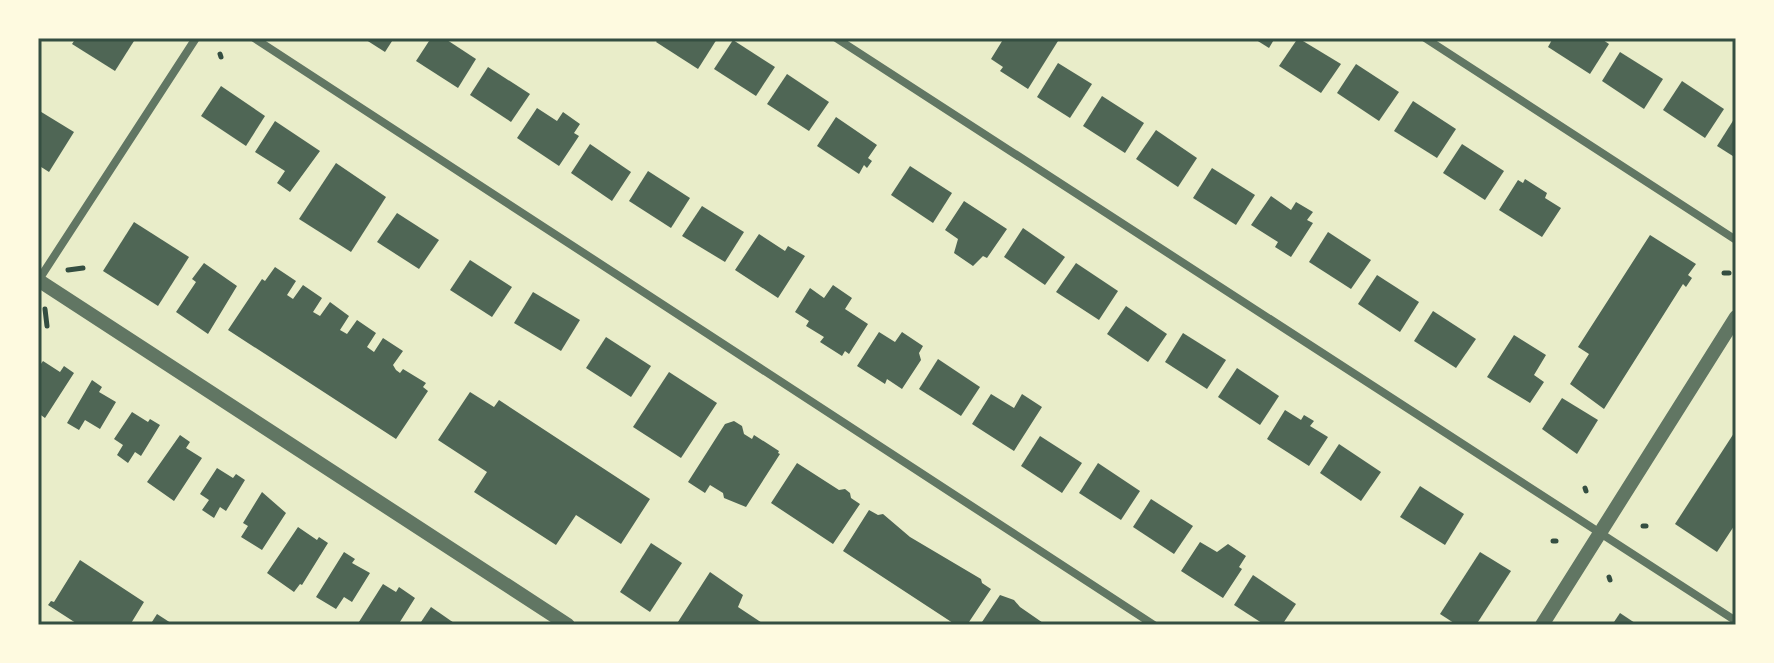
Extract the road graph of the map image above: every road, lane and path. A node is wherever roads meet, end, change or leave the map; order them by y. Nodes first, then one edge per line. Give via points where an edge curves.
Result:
1 (196, 38) edge
2 (254, 38) edge
3 (836, 38) edge
4 (1425, 38) edge
5 (1736, 240) edge
6 (83, 268) dead end
7 (68, 270) dead end
8 (38, 281) edge
9 (45, 309) dead end
10 (1736, 317) edge
11 (47, 326) dead end
12 (1600, 534) junction
13 (1736, 621) edge
14 (568, 625) edge
15 (1154, 625) edge
16 (1542, 625) edge

1 - 8 street
2 - 15 street
3 - 12 street
4 - 5 street
6 - 7 path
8 - 14 street
9 - 11 path
10 - 12 street
12 - 13 street
12 - 16 street

